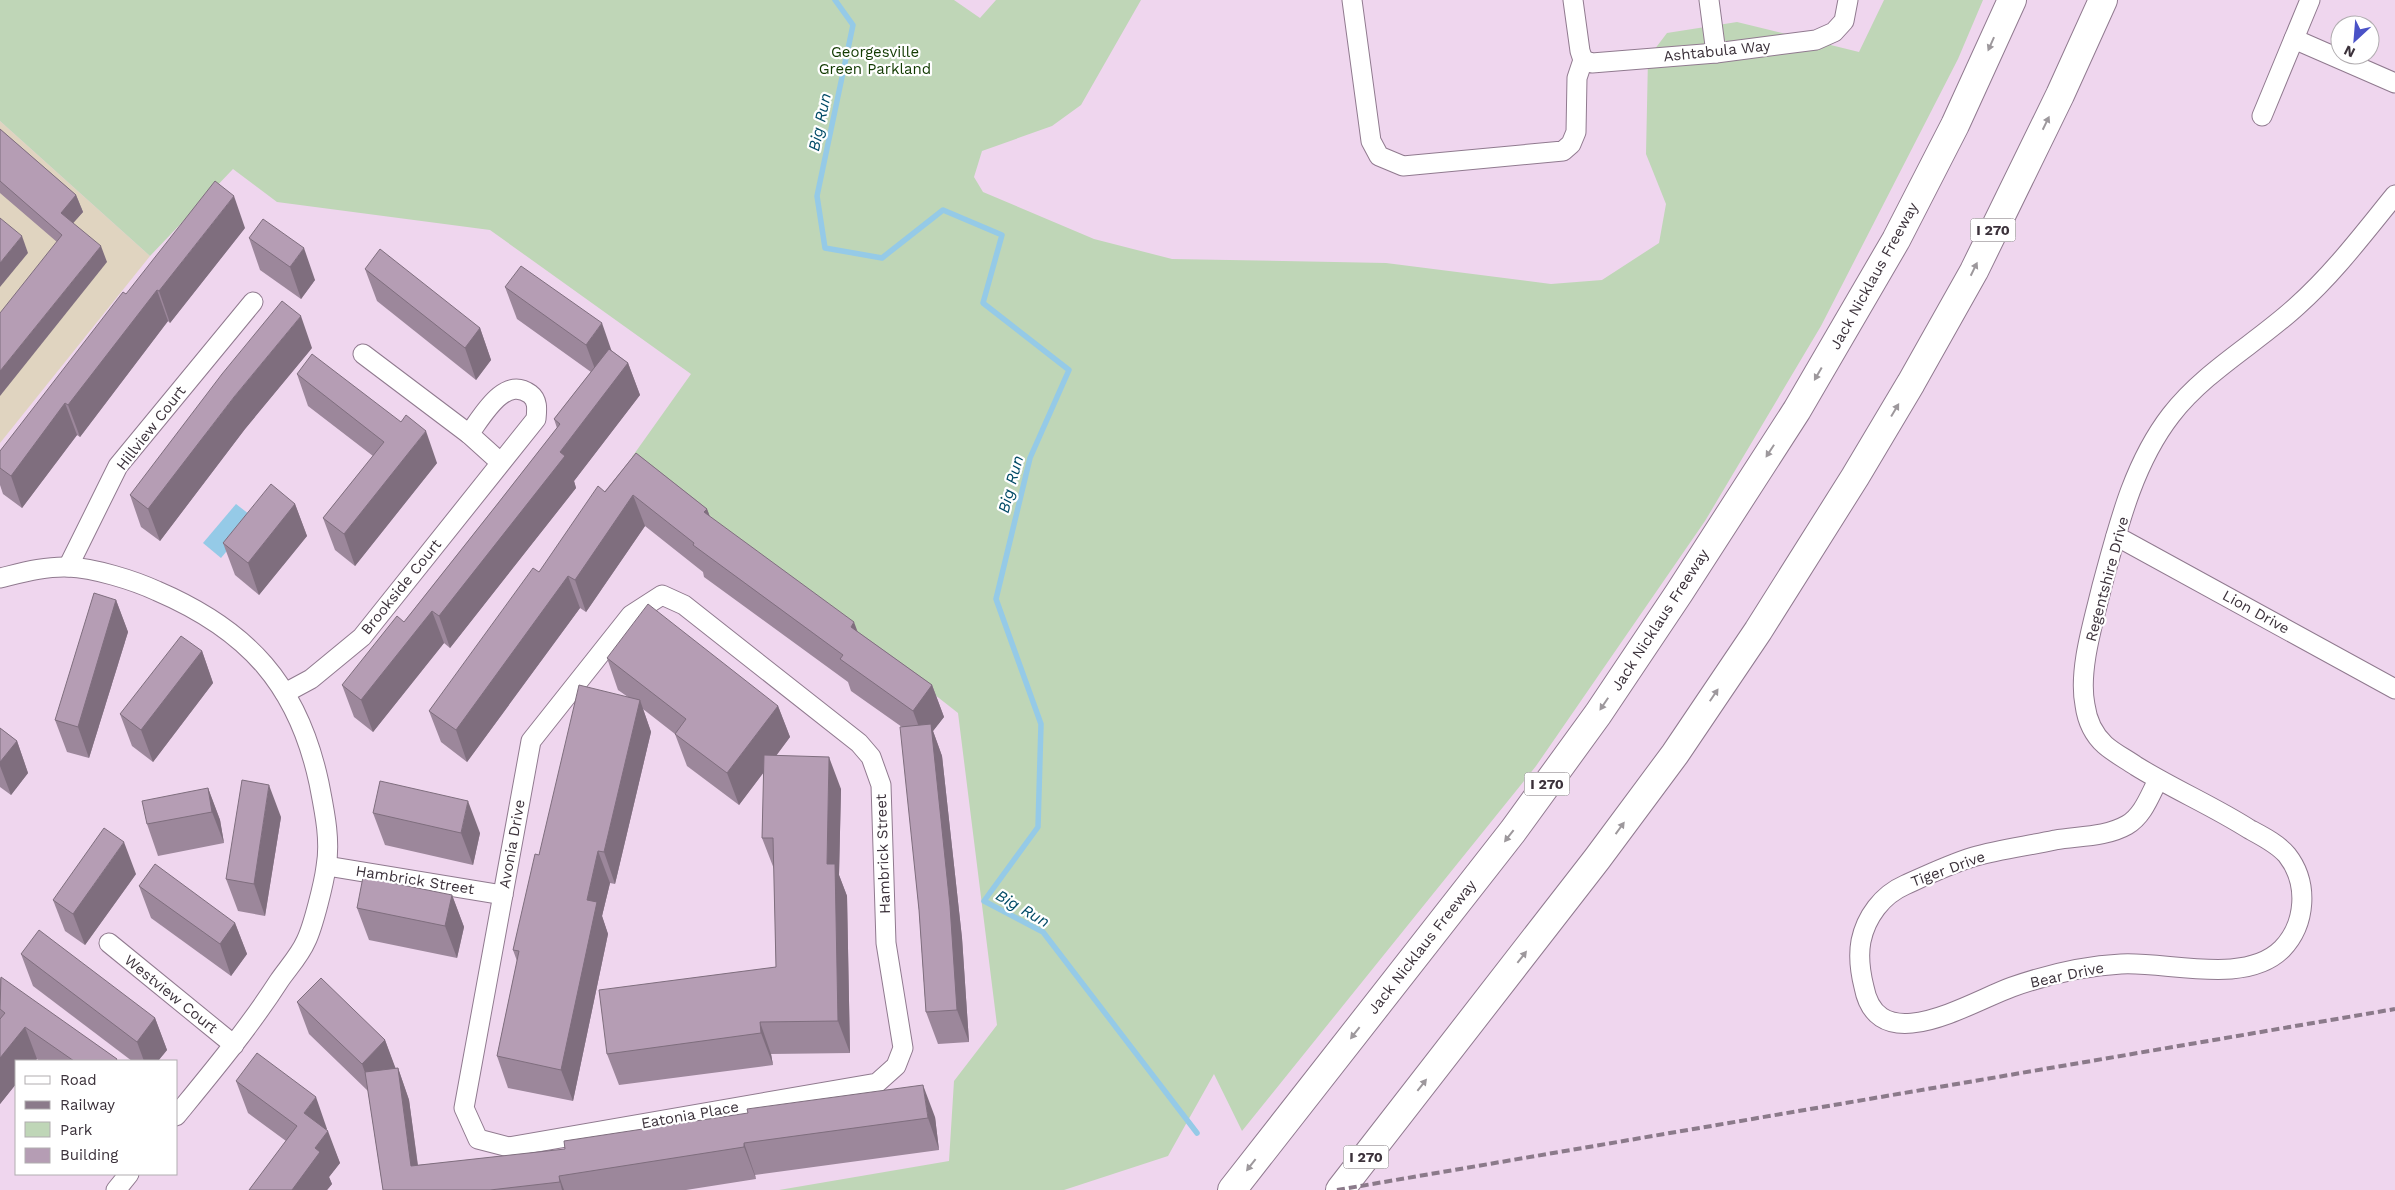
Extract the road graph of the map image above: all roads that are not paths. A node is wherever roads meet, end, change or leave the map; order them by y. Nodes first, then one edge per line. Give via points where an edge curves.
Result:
1 (1352, 0) edge
2 (1573, 0) edge
3 (1709, 0) edge
4 (1848, 0) edge
5 (2012, 0) edge
6 (2102, 0) edge
7 (2310, 0) edge
8 (2294, 39) junction
9 (1716, 53) junction
10 (1583, 60) junction
11 (2395, 83) edge
12 (2262, 116) dead end
13 (2395, 195) edge
14 (253, 302) dead end
15 (364, 354) dead end
16 (468, 434) junction
17 (500, 462) junction
18 (2116, 536) junction
19 (68, 567) junction
20 (0, 578) edge
21 (662, 595) joint
22 (2395, 689) edge
23 (285, 693) junction
24 (2158, 780) junction
25 (327, 866) junction
26 (503, 895) junction
27 (109, 943) dead end
28 (2280, 952) joint
29 (1866, 1001) joint
30 (234, 1046) junction
31 (896, 1066) joint
32 (178, 1114) edge
33 (478, 1139) joint
34 (128, 1175) edge
35 (116, 1190) edge
36 (1232, 1190) edge
37 (1340, 1190) edge

1 - 10 street via 1371,141 1379,156 1403,166 1563,152 1572,144 1576,132 1578,78
2 - 10 street
3 - 9 street
4 - 9 street, Ashtabula Way via 1844,22 1834,32 1816,40
5 -> 36 highway, Jack Nicklaus Freeway / I 270 via 1955,125 1896,240 1797,410 1684,585 1598,714 1513,831
37 -> 6 highway, I 270 via 1597,860 1758,631 1855,477 1974,271
7 - 8 street
8 - 11 street
8 - 12 street
9 - 10 street, Ashtabula Way
13 - 18 street, Regentshire Drive via 2331,273 2294,309 2206,379 2172,414 2141,463
14 - 19 street, Hillview Court via 118,466
15 - 16 street
16 - 17 street
16 - 17 street, Brookside Court via 502,393 512,388 533,396 538,407 536,418
17 - 23 street, Brookside Court via 362,636 311,679
18 - 22 street, Lion Drive
18 - 24 street, Regentshire Drive via 2087,658 2083,692 2085,708 2097,736 2107,748
19 - 20 street
19 - 23 street via 130,579 181,601 228,630 261,660
21 - 26 street, Avonia Drive via 631,615 531,741
21 - 31 street, Hambrick Street via 684,605 859,743 871,757 881,785 886,943 903,1048
23 - 25 street via 302,723 315,764 326,829
24 - 28 street, Regentshire Drive via 2238,822 2287,854 2298,879 2303,906 2300,923
24 - 29 street, Tiger Drive via 2140,814 2124,827 1972,857 1899,887 1879,902 1862,936 1860,968
25 - 26 street, Hambrick Street
25 - 30 street via 306,941
26 - 33 street, Avonia Drive via 464,1108
27 - 30 street, Westview Court
28 - 29 street, Bear Drive via 2270,959 2238,968 2194,969 2123,964 2073,970 2014,986 1913,1025 1894,1024 1876,1014
30 - 32 street
31 - 33 street, Eatonia Place via 877,1083 509,1147
34 - 35 street

